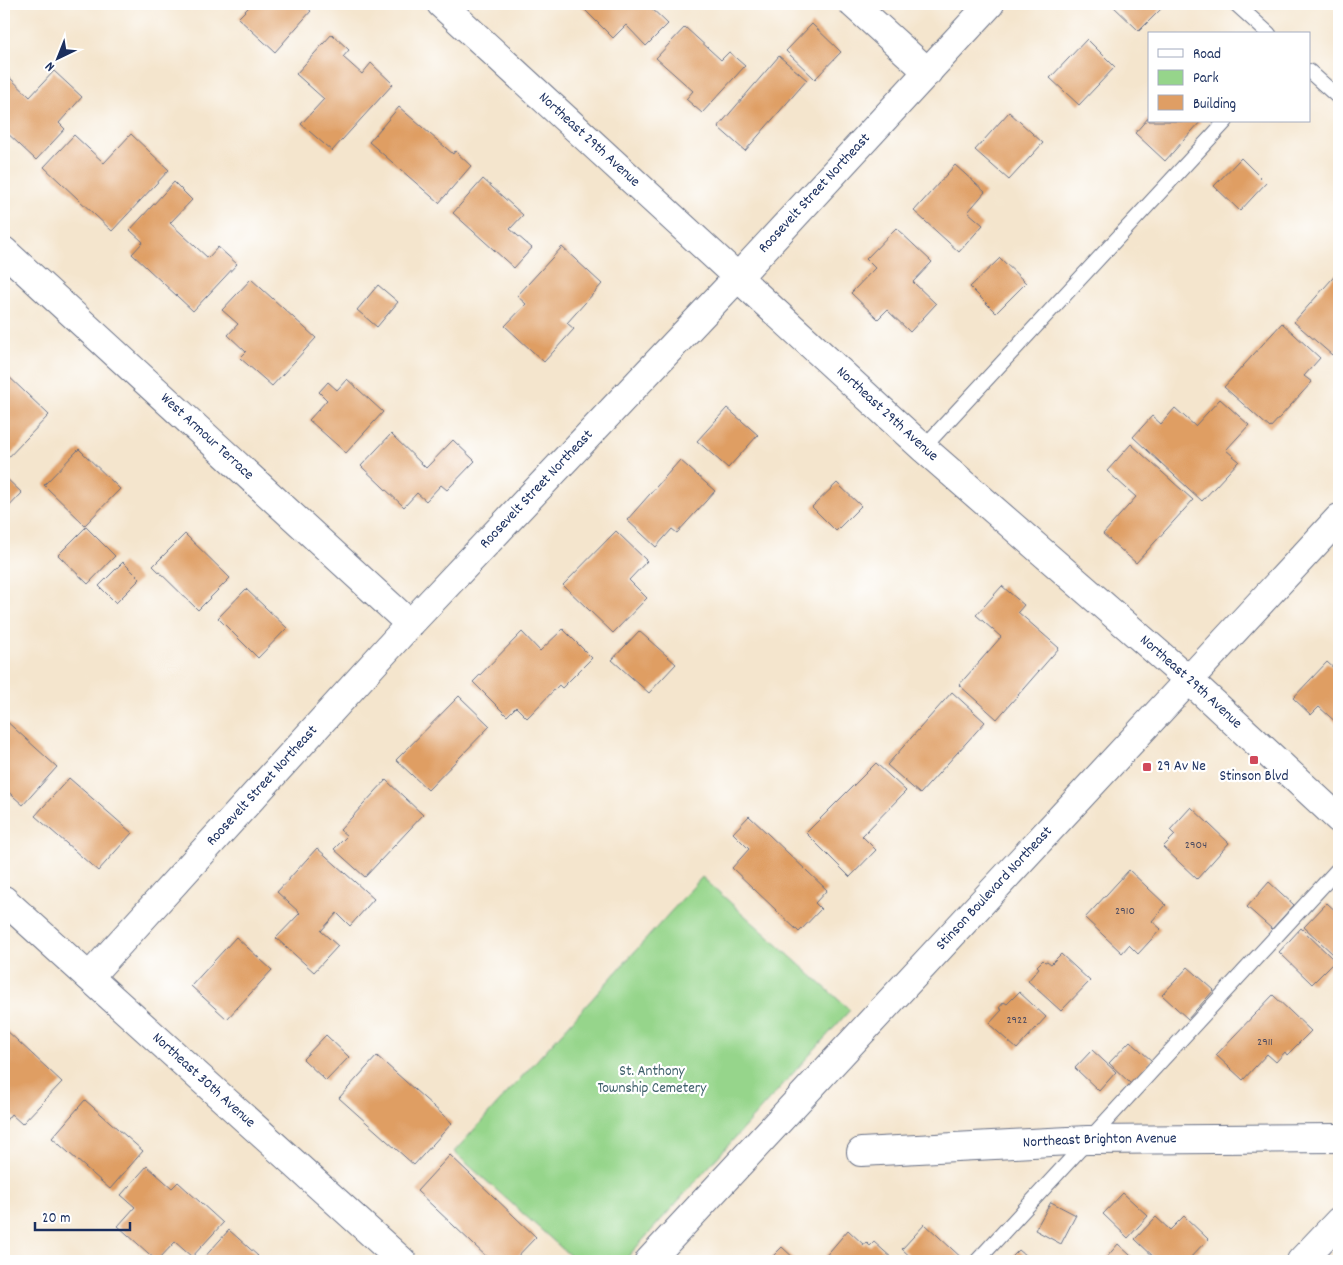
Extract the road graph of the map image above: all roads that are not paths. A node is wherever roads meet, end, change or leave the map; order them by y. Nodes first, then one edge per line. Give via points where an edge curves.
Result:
1 (441, 4) edge
2 (853, 4) edge
3 (990, 4) edge
4 (1236, 4) edge
5 (1266, 32) edge
6 (928, 72) junction
7 (1310, 72) edge
8 (1339, 98) edge
9 (1225, 122) edge
10 (4, 251) edge
11 (737, 278) junction
12 (923, 448) junction
13 (1339, 518) edge
14 (410, 624) junction
15 (1189, 680) junction
16 (1339, 820) edge
17 (1339, 868) edge
18 (4, 900) edge
19 (89, 977) junction
20 (1339, 1138) edge
21 (1088, 1140) junction
22 (861, 1152) dead end
23 (1339, 1221) edge
24 (402, 1261) edge
25 (650, 1261) edge
26 (977, 1261) edge
27 (1301, 1261) edge

1 - 11 street, Northeast 29th Avenue
2 - 6 street
3 - 6 street, Roosevelt Street Northeast
4 - 5 lane
6 - 11 street, Roosevelt Street Northeast
7 - 8 lane
9 - 12 lane
10 - 14 street, West Armour Terrace
11 - 12 street, Northeast 29th Avenue
11 - 14 street, Roosevelt Street Northeast
12 - 15 street, Northeast 29th Avenue
13 - 15 street, Stinson Boulevard Northeast
14 - 19 street, Roosevelt Street Northeast
15 - 16 street, Northeast 29th Avenue
15 - 25 street, Stinson Boulevard Northeast
17 - 21 lane
18 - 19 street, Northeast 30th Avenue
19 - 24 street, Northeast 30th Avenue
20 - 21 street, Northeast Brighton Avenue
21 - 22 street, Northeast Brighton Avenue
21 - 26 lane
23 - 27 street

